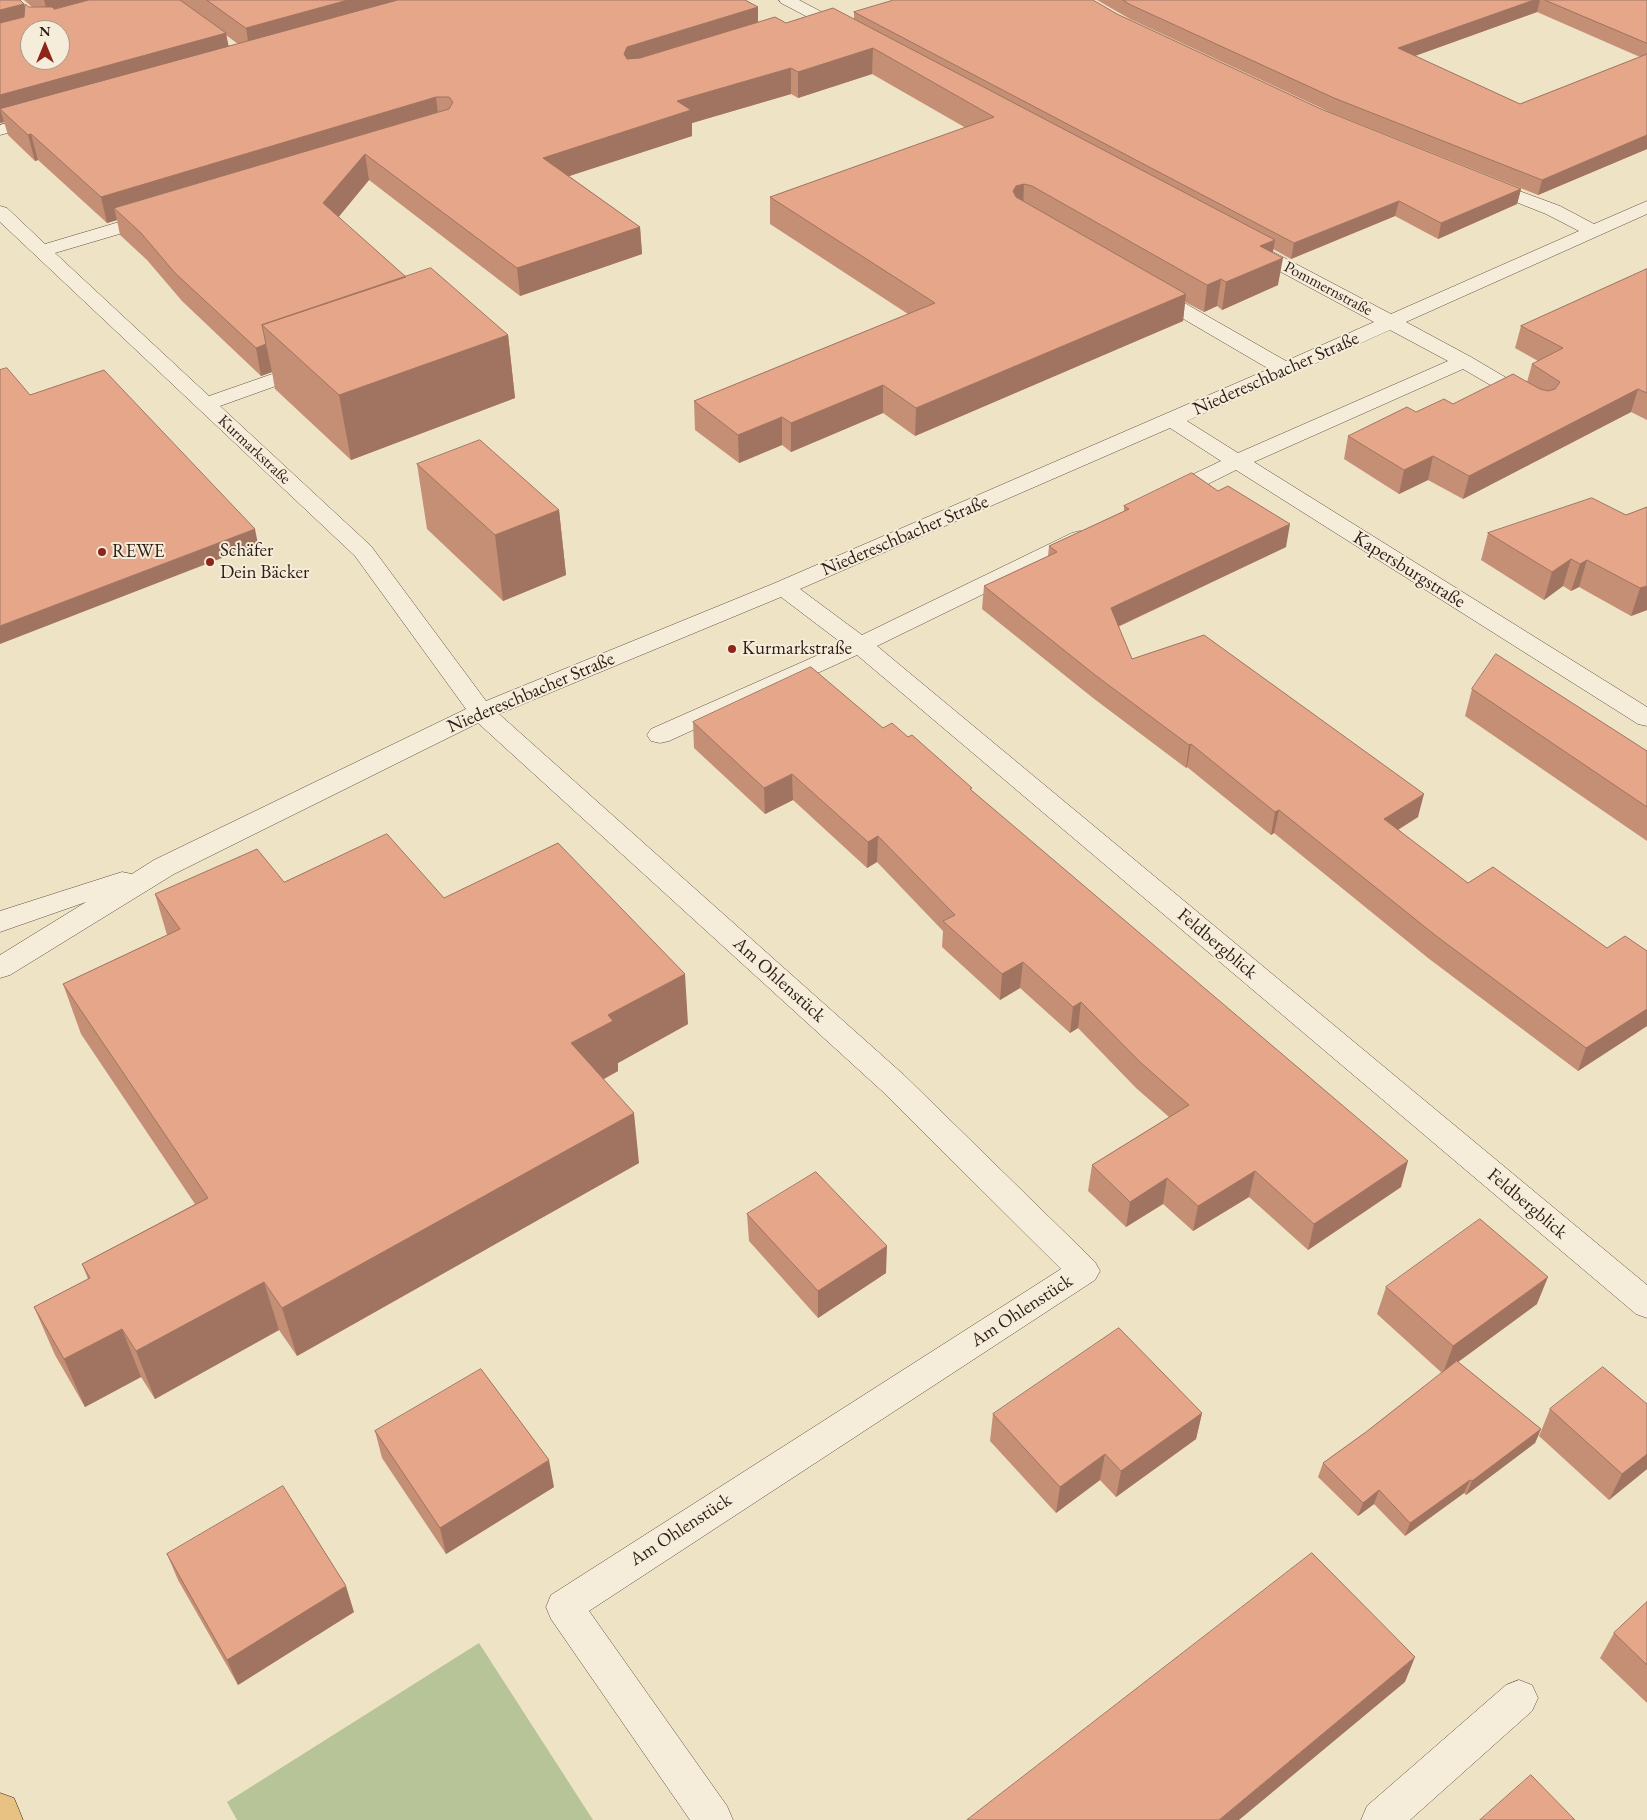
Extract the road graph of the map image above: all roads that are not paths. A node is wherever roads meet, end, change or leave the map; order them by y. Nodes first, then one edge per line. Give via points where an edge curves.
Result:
1 (787, 0) edge
2 (824, 20) junction
3 (805, 25) edge
4 (866, 42) edge
5 (57, 114) edge
6 (0, 130) edge
7 (1471, 177) edge
8 (1647, 208) edge
9 (174, 211) edge
10 (0, 212) edge
11 (1594, 232) junction
12 (1235, 239) edge
13 (42, 251) junction
14 (1141, 287) edge
15 (1392, 323) junction
16 (327, 361) edge
17 (1464, 361) junction
18 (1286, 370) junction
19 (205, 404) junction
20 (1541, 406) edge
21 (1171, 420) junction
22 (1238, 461) junction
23 (1150, 504) edge
24 (1097, 530) edge
25 (783, 588) junction
26 (860, 645) junction
27 (481, 712) junction
28 (1647, 718) edge
29 (660, 734) dead end
30 (164, 867) junction
31 (8, 917) edge
32 (0, 968) edge
33 (1647, 1304) edge
34 (1519, 1698) dead end
35 (0, 1812) edge
36 (3, 1820) edge
37 (713, 1820) edge
38 (1381, 1820) edge

1 - 2 street
2 - 3 street
2 - 4 street
5 - 6 street
7 - 11 street via 1553,210
8 - 11 street, Niedereschbacher Straße
9 - 13 street
10 - 13 street, Kurmarkstraße
11 - 15 street, Niedereschbacher Straße
12 - 15 street, Pommernstraße
13 - 19 street, Kurmarkstraße
14 - 18 street
15 - 17 street, Pommernstraße
15 - 18 street, Niedereschbacher Straße
16 - 19 street
17 - 20 street, Pommernstraße
17 - 22 street
18 - 21 street, Niedereschbacher Straße
19 - 27 street, Kurmarkstraße via 363,551
21 - 22 street, Kapersburgstraße
21 - 25 street, Niedereschbacher Straße
22 - 23 street
22 - 28 street, Kapersburgstraße
24 - 26 street
25 - 26 street, Feldbergblick
25 - 27 street, Niedereschbacher Straße
26 - 29 street
26 - 33 street, Feldbergblick
27 - 30 street, Niedereschbacher Straße
27 - 37 street, Am Ohlenstück via 893,1083 1084,1270 564,1607
30 - 31 street, Niedereschbacher Straße
30 - 32 street, Niedereschbacher Straße
34 - 38 street
35 - 36 main road

